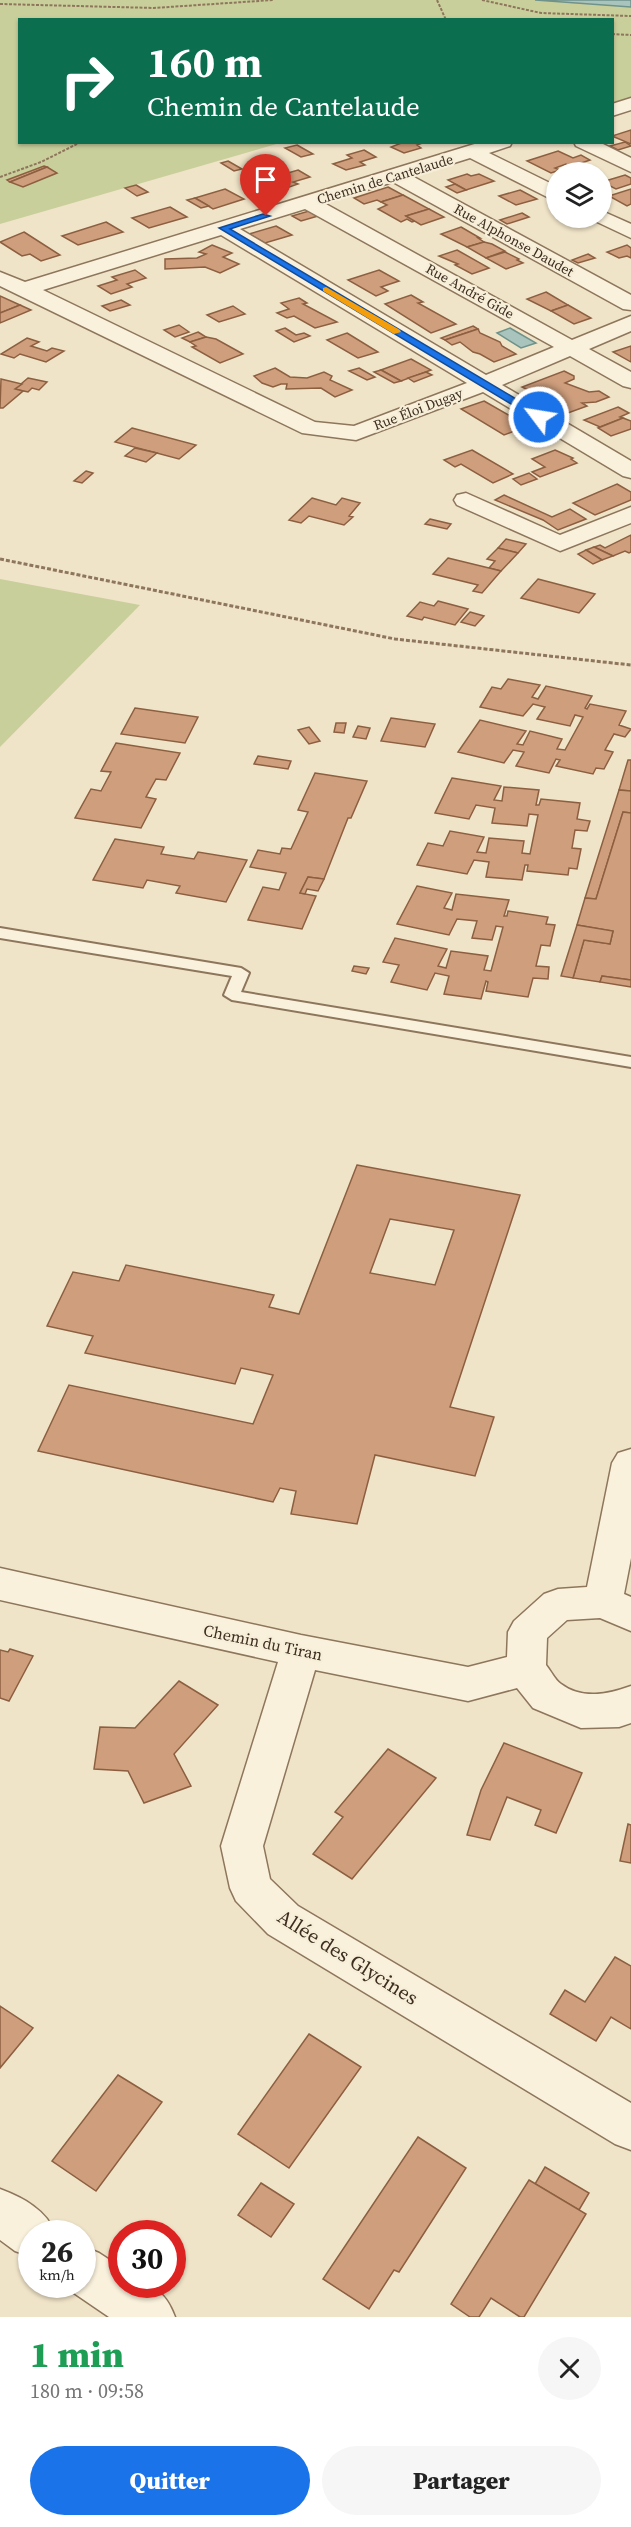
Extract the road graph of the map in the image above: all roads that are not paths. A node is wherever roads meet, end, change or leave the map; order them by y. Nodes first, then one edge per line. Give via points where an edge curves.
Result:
1 (497, 144) edge
2 (587, 144) edge
3 (473, 152) junction
4 (631, 166) edge
5 (397, 176) junction
6 (546, 189) edge
7 (309, 203) junction
8 (612, 222) edge
9 (223, 228) junction
10 (631, 232) edge
11 (0, 278) edge
12 (25, 289) junction
13 (631, 304) edge
14 (631, 323) edge
15 (572, 347) junction
16 (631, 381) edge
17 (484, 384) junction
18 (631, 471) edge
19 (466, 500) dead end
20 (631, 514) edge
21 (0, 933) edge
22 (631, 1062) edge
23 (631, 1463) edge
24 (0, 1584) edge
25 (617, 1609) edge
26 (301, 1651) junction
27 (526, 1669) junction
28 (631, 1703) edge
29 (631, 2128) edge
30 (0, 2212) edge
31 (18, 2224) edge
32 (96, 2280) edge
33 (151, 2317) edge

1 - 3 street, Chemin de Cantelaude
2 - 4 street
3 - 5 street, Chemin de Cantelaude
3 - 6 street
5 - 7 street, Chemin de Cantelaude
5 - 13 street, Rue Alphonse Daudet
7 - 9 street, Chemin de Cantelaude
7 - 15 street, Rue André Gide
8 - 10 street
9 - 12 street, Chemin de Cantelaude
9 - 17 street
11 - 12 street
12 - 17 street, Rue Éloi Dugay via 310,428 356,433
14 - 15 street, Rue Éloi Dugay
15 - 16 street, Rue André Gide
15 - 17 street, Rue Éloi Dugay
17 - 18 street
19 - 20 street via 560,544
21 - 22 lane via 241,973 231,995
23 - 25 street
24 - 26 street, Chemin du Tiran
25 - 27 street via 558,1605 528,1632
26 - 27 street, Chemin du Tiran via 468,1684
26 - 29 street, Allée des Glycines via 242,1846 251,1888 283,1920
27 - 28 street via 547,1696 581,1711 619,1710
30 - 31 street
32 - 33 street

